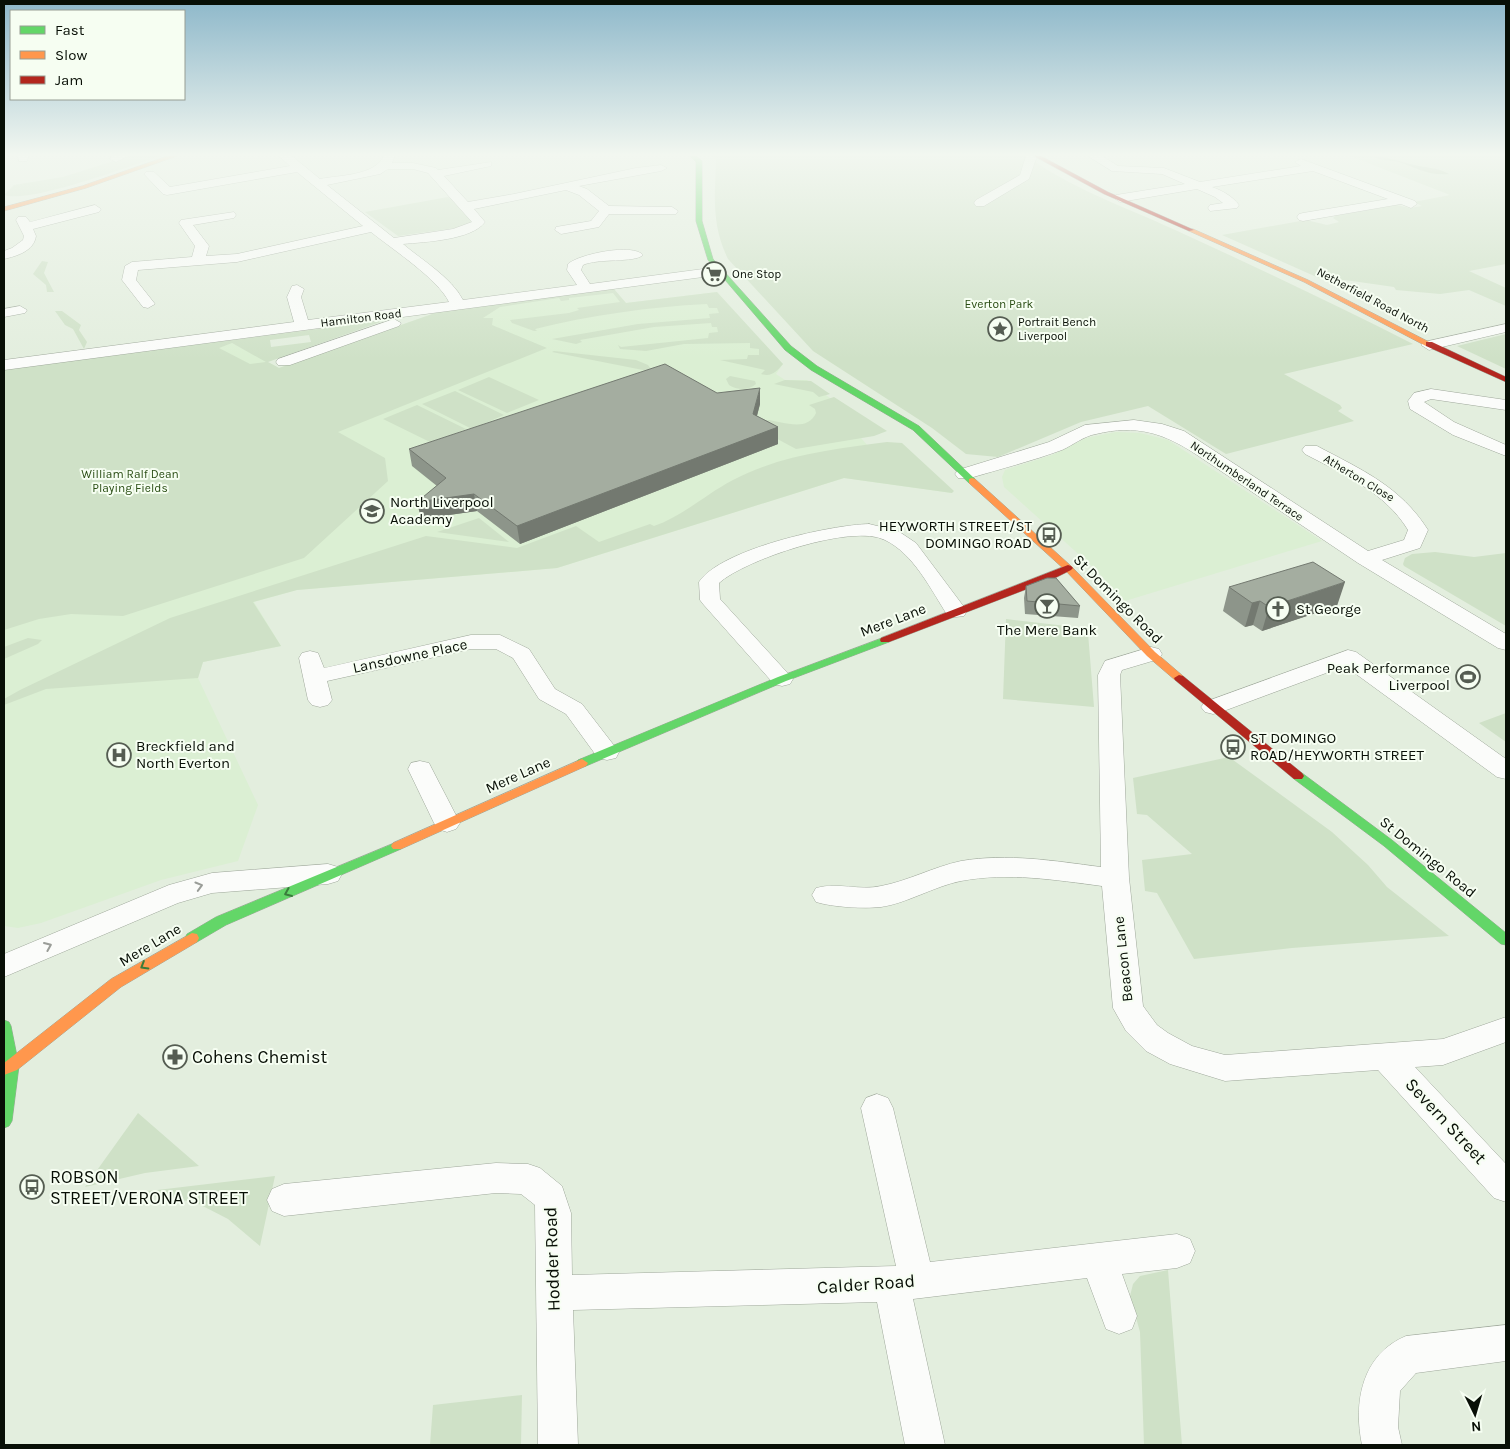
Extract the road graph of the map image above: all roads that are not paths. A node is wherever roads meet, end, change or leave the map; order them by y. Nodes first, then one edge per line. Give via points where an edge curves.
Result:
1 (24, 224) edge
2 (184, 224) edge
3 (370, 224) edge
4 (477, 224) edge
5 (595, 224) edge
6 (700, 224) edge
7 (1177, 224) edge
8 (374, 227) junction
9 (561, 230) dead end
10 (392, 242) junction
11 (17, 252) junction
12 (36, 254) dead end
13 (4, 255) edge
14 (636, 255) dead end
15 (198, 261) junction
16 (132, 266) junction
17 (117, 268) dead end
18 (718, 271) junction
19 (586, 288) junction
20 (290, 295) dead end
21 (148, 304) dead end
22 (458, 305) junction
23 (438, 308) junction
24 (20, 310) dead end
25 (4, 313) edge
26 (302, 326) junction
27 (1506, 328) edge
28 (1429, 345) junction
29 (284, 362) dead end
30 (4, 365) edge
31 (1506, 380) edge
32 (1506, 406) edge
33 (1311, 450) dead end
34 (1506, 451) edge
35 (1379, 469) dead end
36 (964, 474) junction
37 (1358, 476) junction
38 (1365, 559) junction
39 (1068, 568) junction
40 (956, 611) junction
41 (1506, 643) edge
42 (1151, 654) junction
43 (782, 679) junction
44 (320, 700) dead end
45 (1213, 707) junction
46 (607, 752) junction
47 (420, 769) dead end
48 (1506, 771) edge
49 (447, 823) junction
50 (333, 874) junction
51 (1115, 878) junction
52 (826, 895) dead end
53 (1506, 940) edge
54 (4, 966) edge
55 (4, 1026) edge
56 (1506, 1029) edge
57 (1385, 1056) junction
58 (8, 1067) edge
59 (877, 1108) dead end
60 (4, 1121) edge
61 (1506, 1187) edge
62 (284, 1200) dead end
63 (1177, 1251) dead end
64 (1100, 1260) junction
65 (904, 1283) junction
66 (554, 1293) junction
67 (1119, 1316) dead end
68 (1506, 1343) edge
69 (558, 1445) edge
70 (925, 1445) edge
71 (1382, 1445) edge

1 - 11 street via 29,242
2 - 15 street via 202,246
3 - 8 street
4 - 10 street via 473,228
5 - 9 street
6 - 18 main road, St Domingo Road via 704,244
7 - 28 main road, Netherfield Road North via 1306,281
8 - 10 street
8 - 15 street via 257,254
10 - 22 street via 445,285
11 - 12 street
11 - 13 street
14 - 19 street via 620,252 576,264 574,270
15 - 16 street
16 - 17 street
16 - 21 street via 129,280
18 - 19 street, Hamilton Road
18 - 36 main road, St Domingo Road via 788,348 814,368 916,428
19 - 22 street, Hamilton Road
20 - 26 street
22 - 23 street, Hamilton Road
23 - 26 street, Hamilton Road
23 - 29 street
24 - 25 street
26 - 30 street, Hamilton Road
27 - 28 street
28 - 31 main road, Netherfield Road North
32 - 34 street via 1431,394 1416,401 1416,406 1425,413
33 - 37 street, Atherton Close
35 - 37 street
36 - 38 street, Northumberland Terrace via 1019,459 1091,429 1134,425 1162,429 1204,451
36 - 39 main road, St Domingo Road
37 - 38 street, Atherton Close via 1396,500 1410,514 1418,530 1413,544
38 - 41 street, Northumberland Terrace
39 - 40 main road, Mere Lane
39 - 42 main road, St Domingo Road
40 - 43 main road, Mere Lane
40 - 43 street via 908,546 892,535 866,528 830,531 722,570 710,582 710,600
42 - 45 main road, St Domingo Road
42 - 51 street, Beacon Lane via 1112,666 1109,675
43 - 46 main road, Mere Lane
44 - 46 street, Lansdowne Place via 312,667 471,642 500,642 521,654 547,694 574,709
45 - 48 street via 1348,657
45 - 53 main road, St Domingo Road
46 - 49 main road, Mere Lane
47 - 49 street
49 - 50 main road, Mere Lane
54 -> 50 street via 169,895 212,882
50 -> 58 main road, Mere Lane via 221,921 124,978
51 - 52 street via 1035,868 994,867 930,879 881,897
51 - 57 street, Beacon Lane via 1128,1008 1137,1026 1161,1047 1225,1068
55 - 58 main road
56 - 57 street, Beacon Lane via 1443,1052
57 - 61 street, Severn Street
58 - 60 main road
59 - 65 street
62 - 66 street, Hodder Road via 496,1178 528,1179 550,1197 554,1213
63 - 64 street, Calder Road
64 - 65 street, Calder Road
64 - 67 street
65 - 66 street, Calder Road
65 - 70 street
66 - 69 street, Hodder Road
68 - 71 street via 1406,1355 1381,1383 1378,1427

